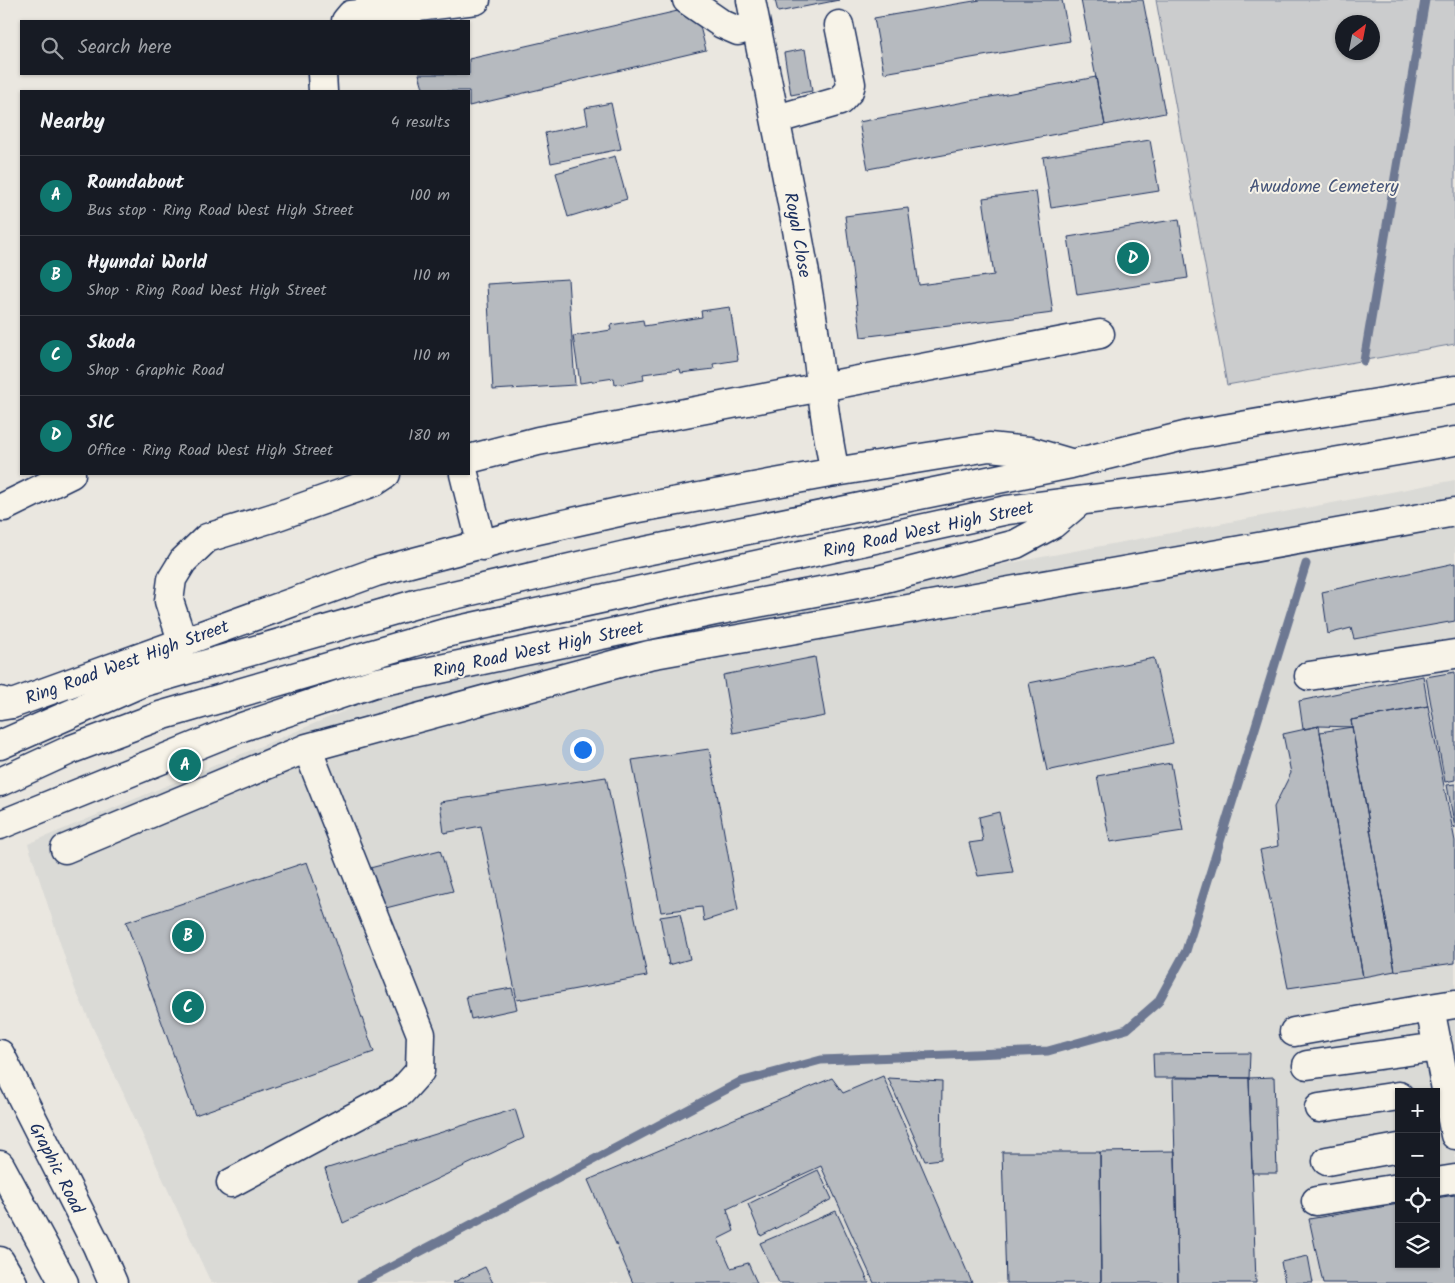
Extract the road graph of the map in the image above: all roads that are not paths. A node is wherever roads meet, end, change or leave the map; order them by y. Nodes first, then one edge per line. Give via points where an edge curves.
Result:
1 (476, 0) edge
2 (687, 0) edge
3 (753, 13) edge
4 (347, 20) edge
5 (839, 26) dead end
6 (322, 75) edge
7 (323, 90) edge
8 (777, 120) junction
9 (1100, 334) dead end
10 (820, 388) junction
11 (1455, 390) edge
12 (1455, 441) edge
13 (470, 459) edge
14 (1071, 464) junction
15 (834, 472) junction
16 (69, 475) edge
17 (384, 475) edge
18 (464, 475) edge
19 (1080, 501) junction
20 (4, 506) dead end
21 (1455, 512) edge
22 (482, 546) junction
23 (182, 640) junction
24 (563, 644) junction
25 (1455, 654) edge
26 (576, 676) junction
27 (1309, 676) dead end
28 (4, 704) edge
29 (0, 745) edge
30 (307, 748) junction
31 (0, 782) edge
32 (0, 825) edge
33 (64, 849) dead end
34 (1443, 1006) edge
35 (1294, 1032) dead end
36 (1438, 1047) junction
37 (0, 1054) edge
38 (1307, 1065) dead end
39 (1444, 1082) edge
40 (1395, 1097) edge
41 (1319, 1108) dead end
42 (1455, 1137) edge
43 (1440, 1141) edge
44 (1395, 1149) edge
45 (1327, 1161) dead end
46 (0, 1165) edge
47 (1455, 1179) edge
48 (1440, 1181) edge
49 (231, 1183) dead end
50 (1395, 1189) edge
51 (1316, 1201) dead end
52 (0, 1261) edge
53 (13, 1283) edge
54 (64, 1283) edge
55 (113, 1283) edge

1 - 4 main road via 351,15
2 - 3 main road via 722,24 738,30
3 - 8 main road, Royal Close
5 - 8 main road via 851,84 849,91 840,101
6 - 7 main road
8 - 10 main road, Royal Close via 812,312
9 - 10 main road
10 - 13 main road via 538,441
10 - 15 main road, Royal Close
11 - 14 main road, Ring Road West High Street via 1188,435
12 - 19 main road, Ring Road West High Street via 1241,478
14 - 15 main road, Ring Road West High Street via 1029,451 989,447
14 - 29 main road, Ring Road West High Street via 626,555 419,603 141,683
15 - 22 main road, Ring Road West High Street via 623,511
16 - 20 main road
17 - 23 main road via 374,482 207,538 183,561 172,579 169,601
18 - 22 main road
19 - 24 main road, Ring Road West High Street via 1053,524 1016,544 878,580
19 - 31 main road, Ring Road West High Street via 1006,510 435,636 160,716 72,749
21 - 26 main road via 649,656
22 - 23 main road, Ring Road West High Street via 376,572
23 - 28 main road, Ring Road West High Street
24 - 26 main road
24 - 32 main road, Ring Road West High Street via 374,683 242,727
25 - 27 main road
26 - 30 main road
30 - 33 main road
30 - 49 main road via 421,1034 420,1071 401,1092
34 - 35 main road
34 - 36 main road
36 - 38 main road
36 - 39 main road
37 - 55 main road, Graphic Road
39 - 42 main road
40 - 41 main road
42 - 43 main road
44 - 45 main road
46 - 54 main road
47 - 48 main road
50 - 51 main road
52 - 53 main road

